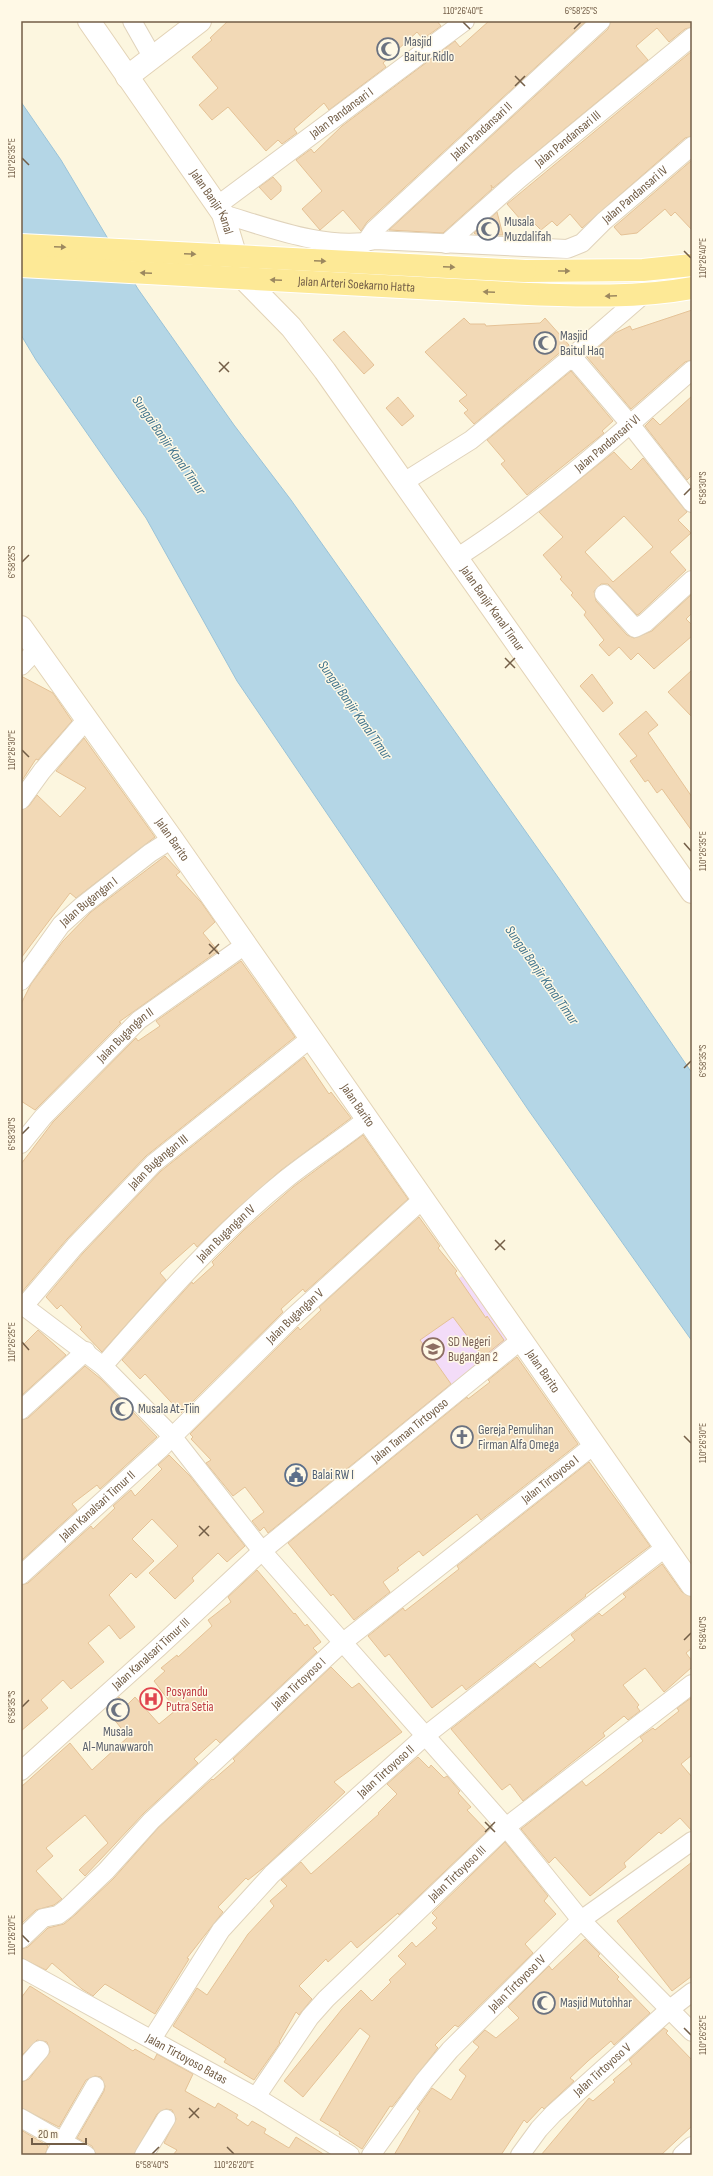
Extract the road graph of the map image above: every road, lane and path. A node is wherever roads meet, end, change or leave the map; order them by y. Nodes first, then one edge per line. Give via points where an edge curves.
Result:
1 (89, 21) edge
2 (132, 21) edge
3 (200, 21) edge
4 (465, 21) edge
5 (601, 21) edge
6 (692, 37) edge
7 (156, 56) junction
8 (127, 76) junction
9 (692, 146) edge
10 (220, 210) junction
11 (365, 243) junction
12 (446, 244) junction
13 (21, 245) edge
14 (692, 265) edge
15 (21, 266) edge
16 (692, 288) edge
17 (644, 294) junction
18 (291, 327) joint
19 (568, 360) junction
20 (692, 370) edge
21 (630, 424) junction
22 (404, 482) junction
23 (689, 494) edge
24 (458, 557) junction
25 (692, 580) edge
26 (604, 594) dead end
27 (21, 627) edge
28 (37, 649) junction
29 (21, 666) edge
30 (87, 719) junction
31 (21, 800) edge
32 (172, 839) junction
33 (692, 892) edge
34 (246, 945) junction
35 (21, 981) edge
36 (310, 1038) junction
37 (367, 1119) junction
38 (21, 1144) edge
39 (422, 1200) junction
40 (23, 1305) edge
41 (521, 1340) junction
42 (86, 1351) junction
43 (103, 1366) junction
44 (21, 1410) edge
45 (172, 1436) junction
46 (594, 1445) junction
47 (666, 1547) junction
48 (262, 1551) junction
49 (21, 1575) edge
50 (692, 1585) edge
51 (342, 1643) junction
52 (692, 1684) edge
53 (425, 1736) junction
54 (21, 1771) edge
55 (506, 1827) junction
56 (692, 1841) edge
57 (581, 1920) junction
58 (21, 1939) edge
59 (21, 1968) edge
60 (692, 1992) edge
61 (670, 2009) junction
62 (692, 2032) edge
63 (152, 2039) junction
64 (40, 2050) dead end
65 (21, 2072) edge
66 (95, 2086) dead end
67 (256, 2097) junction
68 (21, 2118) edge
69 (166, 2119) dead end
70 (692, 2146) edge
71 (58, 2148) edge
72 (86, 2155) edge
73 (144, 2155) edge
74 (350, 2155) edge
75 (371, 2155) edge
76 (520, 2155) edge
77 (682, 2155) edge

1 - 8 street, Jalan Banjir Kanal
2 - 7 street
3 - 7 street
4 - 10 street, Jalan Pandansari I
5 - 11 street, Jalan Pandansari II via 374,230
6 - 12 street, Jalan Pandansari III via 520,179
7 - 8 street
8 - 10 street, Jalan Banjir Kanal
9 - 12 street, Jalan Pandansari IV via 604,221 580,245 567,249
10 - 11 street via 312,240
10 - 18 street, Jalan Banjir Kanal via 242,277
11 - 12 street via 375,240
13 -> 14 main road, Jalan Arteri Soekarno Hatta, bridge via 525,271 644,270
17 -> 15 main road, Jalan Arteri Soekarno Hatta, bridge via 528,294
16 - 17 main road, Jalan Arteri Soekarno Hatta
17 - 19 street
18 - 22 street, Jalan Banjir Kanal Timur
19 - 21 street via 576,362
19 - 22 street via 471,440
20 - 21 street, Jalan Pandansari VI
21 - 23 street
21 - 24 street, Jalan Pandansari VI via 520,514
22 - 24 street, Jalan Banjir Kanal Timur
24 - 33 street, Jalan Banjir Kanal Timur
25 - 26 street via 645,623 635,628
27 - 28 street, Jalan Barito
28 - 29 street
28 - 30 street, Jalan Barito
30 - 31 street via 42,771
30 - 32 street, Jalan Barito
32 - 34 street, Jalan Barito
32 - 35 street, Jalan Bugangan I via 150,853 67,920
34 - 36 street, Jalan Barito
34 - 38 street, Jalan Bugangan II via 139,1020 43,1117
36 - 37 street, Jalan Barito
36 - 40 street, Jalan Bugangan III via 154,1163 94,1224
37 - 39 street, Jalan Barito
37 - 43 street, Jalan Bugangan IV via 286,1179 239,1221 157,1305
39 - 41 street, Jalan Barito
39 - 45 street, Jalan Bugangan V via 292,1318
40 - 42 street
41 - 46 street, Jalan Barito
41 - 48 street, Jalan Taman Tirtoyoso
42 - 43 street
42 - 44 street
43 - 45 street
45 - 48 street
45 - 49 street, Jalan Kanalsari Timur II
46 - 47 street, Jalan Barito
46 - 51 street, Jalan Tirtoyoso I
47 - 50 street, Jalan Barito
47 - 53 street, Jalan Tirtoyoso II
48 - 51 street
48 - 54 street, Jalan Kanalsari Timur III
51 - 53 street
51 - 58 street, Jalan Tirtoyoso I via 151,1821 106,1871 71,1904 58,1915 43,1918
52 - 55 street, Jalan Tirtoyoso III
53 - 55 street
53 - 63 street, Jalan Tirtoyoso II via 245,1901 220,1930
55 - 57 street
55 - 67 street, Jalan Tirtoyoso III via 326,1999 310,2017
56 - 57 street, Jalan Tirtoyoso IV
57 - 61 street
57 - 75 street, Jalan Tirtoyoso IV via 447,2054 424,2081
59 - 63 street, Jalan Tirtoyoso Batas
60 - 61 street, Jalan Tirtoyoso V
61 - 62 street
61 - 76 street, Jalan Tirtoyoso V via 553,2114 539,2128
63 - 67 street, Jalan Tirtoyoso Batas
64 - 65 street
66 - 71 street
67 - 74 street, Jalan Tirtoyoso Batas
68 - 71 street
69 - 73 street
70 - 77 street
71 - 72 street

